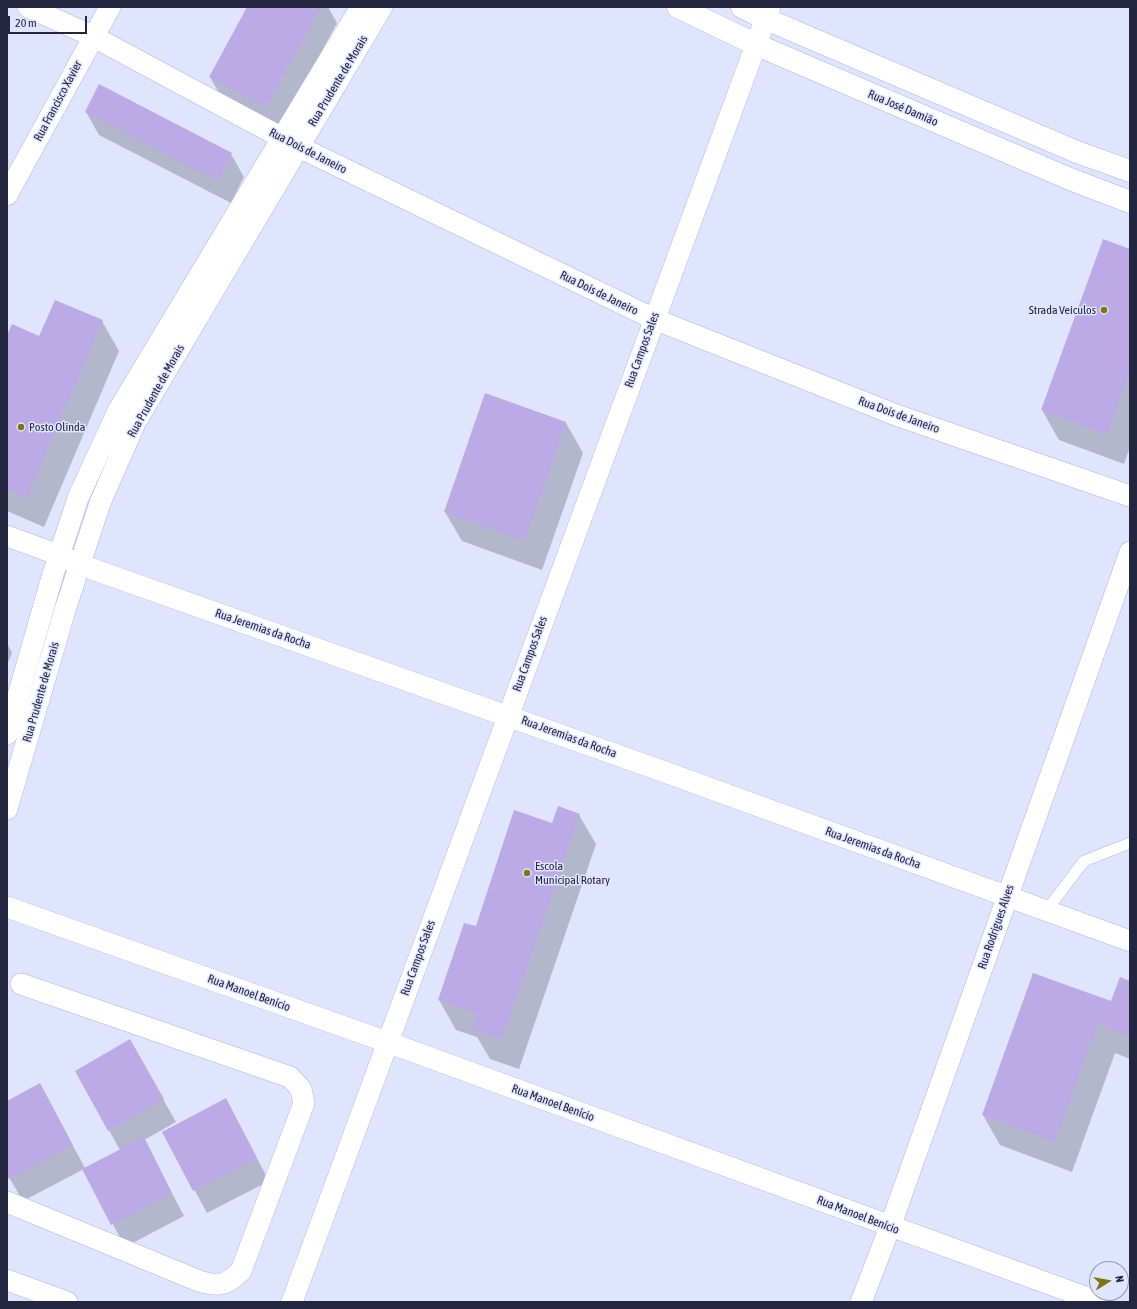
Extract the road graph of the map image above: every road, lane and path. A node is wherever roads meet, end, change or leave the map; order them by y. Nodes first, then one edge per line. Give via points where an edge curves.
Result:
1 (28, 7) edge
2 (110, 7) edge
3 (361, 7) edge
4 (382, 7) edge
5 (678, 7) edge
6 (742, 7) edge
7 (768, 13) edge
8 (92, 36) junction
9 (757, 45) junction
10 (291, 143) junction
11 (1130, 171) edge
12 (7, 195) edge
13 (1130, 202) edge
14 (654, 319) junction
15 (1130, 496) edge
16 (7, 536) edge
17 (1130, 552) edge
18 (59, 554) junction
19 (81, 565) junction
20 (508, 715) junction
21 (7, 734) edge
22 (7, 809) edge
23 (1130, 843) edge
24 (1007, 897) junction
25 (7, 907) edge
26 (1047, 910) junction
27 (1130, 941) edge
28 (21, 984) dead end
29 (387, 1042) junction
30 (7, 1202) edge
31 (890, 1227) junction
32 (7, 1280) edge
33 (67, 1302) edge
34 (292, 1302) edge
35 (861, 1302) edge
36 (1099, 1302) edge

1 - 8 street, Rua Dois de Janeiro
2 - 8 street, Rua Francisco Xavier
3 - 10 street, Rua Prudente de Morais
4 - 10 street, Rua Prudente de Morais
5 - 9 street, Rua José Damião
6 - 7 street
7 - 9 street, Rua Campos Sales
7 - 11 street via 1077,152
8 - 10 street, Rua Dois de Janeiro
8 - 12 street, Rua Francisco Xavier
9 - 13 street, Rua José Damião via 1070,179
9 - 14 street, Rua Campos Sales
10 - 14 street, Rua Dois de Janeiro
10 - 18 street, Rua Prudente de Morais via 118,411 78,498
10 - 19 street, Rua Prudente de Morais via 136,424 100,503
14 - 15 street, Rua Dois de Janeiro via 896,415
14 - 20 street, Rua Campos Sales
16 - 18 street, Rua Jeremias da Rocha
17 - 24 street, Rua Rodrigues Alves
18 - 19 street, Rua Jeremias da Rocha
18 - 21 street, Rua Prudente de Morais
19 - 20 street, Rua Jeremias da Rocha
19 - 22 street, Rua Prudente de Morais via 65,610
20 - 24 street, Rua Jeremias da Rocha
20 - 29 street, Rua Campos Sales
23 - 26 lane via 1084,861
24 - 26 street, Rua Jeremias da Rocha
24 - 31 street, Rua Rodrigues Alves
25 - 29 street, Rua Manoel Benício
26 - 27 street, Rua Jeremias da Rocha
28 - 30 street via 290,1077 301,1089 304,1103 241,1271 229,1282 215,1286 199,1281
29 - 31 street, Rua Manoel Benício
29 - 34 street, Rua Campos Sales
31 - 35 street, Rua Rodrigues Alves
31 - 36 street, Rua Manoel Benício
32 - 33 street

